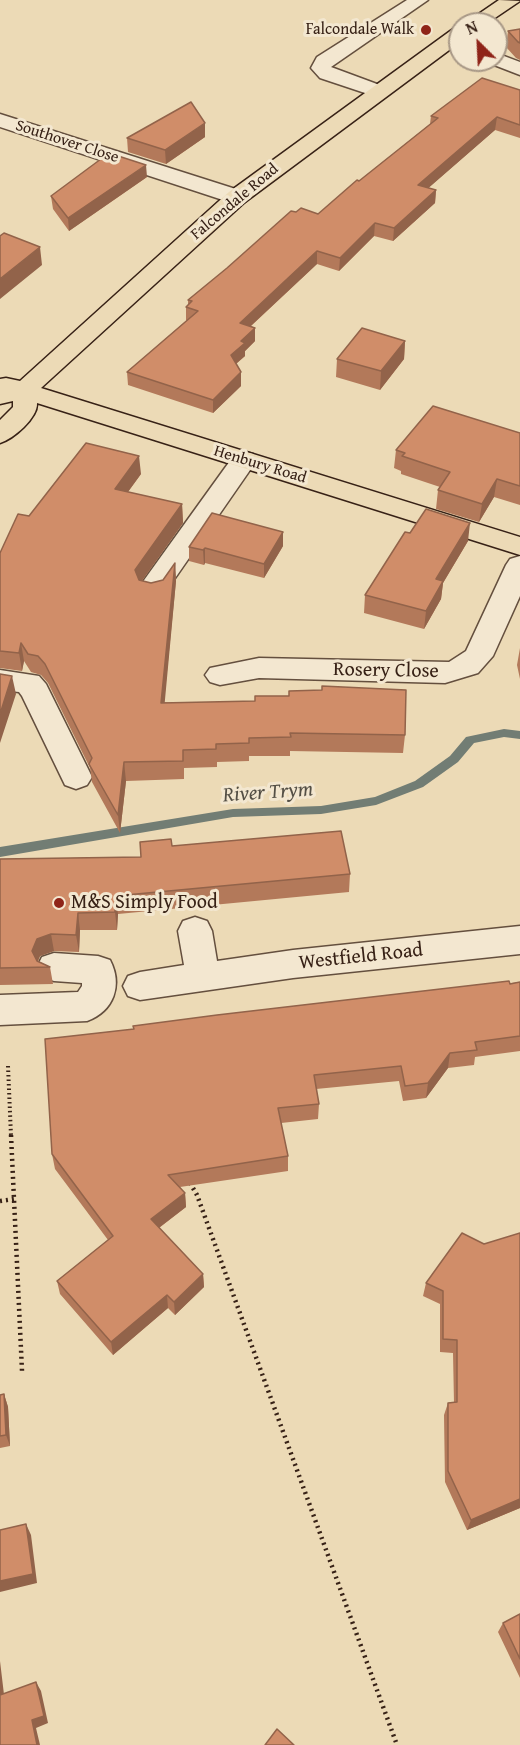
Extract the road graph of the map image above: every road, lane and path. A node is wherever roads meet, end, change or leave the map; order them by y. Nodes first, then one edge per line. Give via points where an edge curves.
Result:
1 (419, 0) edge
2 (512, 0) edge
3 (492, 12) edge
4 (448, 44) edge
5 (378, 91) junction
6 (0, 120) edge
7 (237, 197) junction
8 (0, 383) edge
9 (25, 390) junction
10 (0, 397) edge
11 (0, 435) edge
12 (244, 460) junction
13 (520, 546) edge
14 (520, 565) edge
15 (153, 590) edge
16 (220, 675) dead end
17 (0, 680) edge
18 (76, 777) dead end
19 (195, 931) dead end
20 (520, 940) edge
21 (54, 967) dead end
22 (202, 977) junction
23 (140, 986) dead end
24 (0, 1010) edge
25 (8, 1066) dead end
26 (185, 1174) edge
27 (14, 1199) junction
28 (0, 1202) edge
29 (22, 1371) dead end
30 (397, 1745) edge

1 - 5 street via 324,61 321,68 327,74
2 - 3 main road
4 - 5 main road, Falcondale Road
5 - 7 main road, Falcondale Road
6 - 7 street, Southover Close
7 - 9 main road, Falcondale Road
8 - 9 main road, Henbury Road
9 - 10 main road, Falcondale Road
9 - 11 main road via 25,410
9 - 12 main road, Henbury Road
12 - 13 main road, Henbury Road
12 - 15 street
14 - 16 street, Rosery Close via 478,656 460,670 445,674 259,659
17 - 18 street via 28,683 35,691
19 - 22 street
20 - 22 street, Westfield Road
21 - 24 street via 98,970 100,990 87,1006
22 - 23 street, Westfield Road
25 - 27 path
26 - 30 path via 197,1195
27 - 28 path
27 - 29 path

